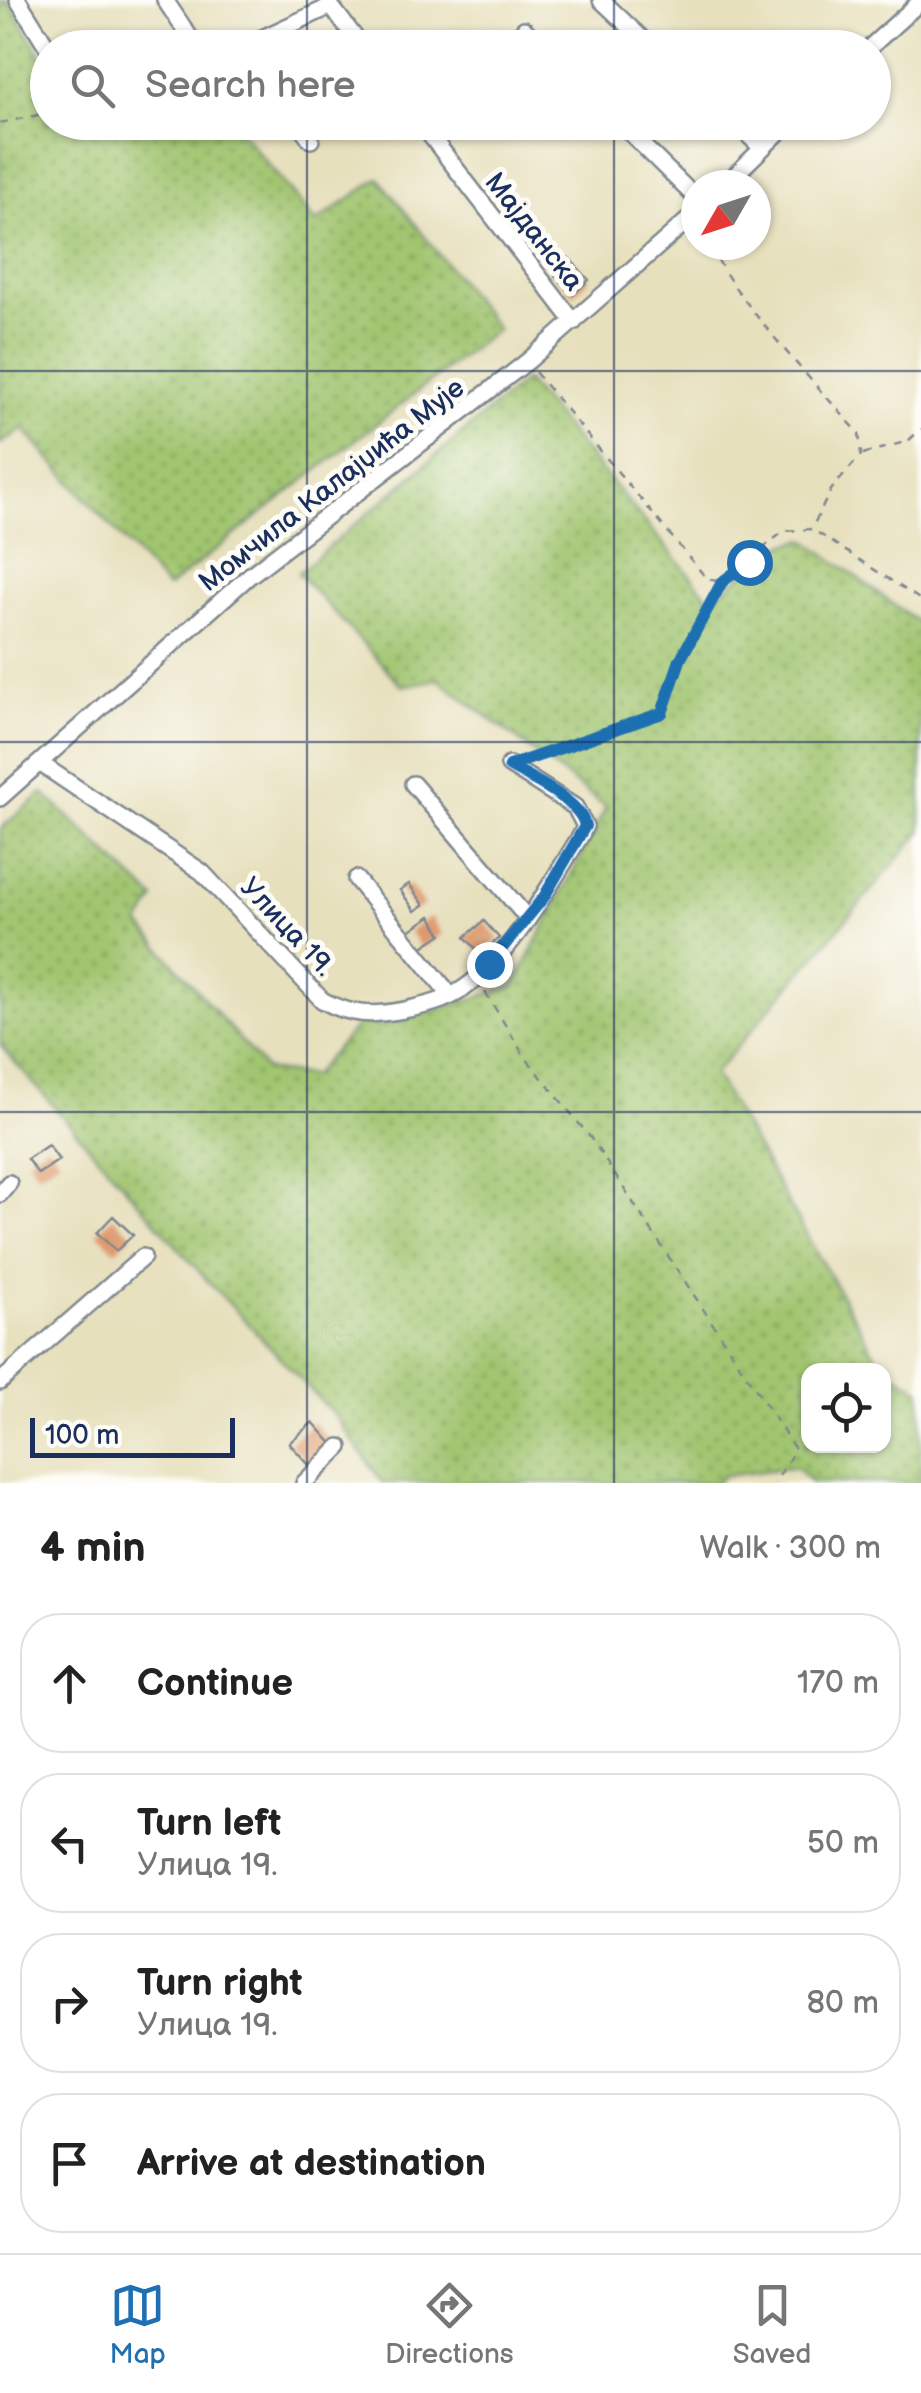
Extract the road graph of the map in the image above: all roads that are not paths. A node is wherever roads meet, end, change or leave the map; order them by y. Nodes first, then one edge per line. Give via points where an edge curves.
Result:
1 (18, 0) edge
2 (165, 0) edge
3 (601, 0) edge
4 (921, 1) edge
5 (329, 3) edge
6 (37, 30) edge
7 (185, 30) edge
8 (276, 30) edge
9 (349, 30) edge
10 (633, 30) edge
11 (889, 30) edge
12 (434, 140) edge
13 (637, 140) edge
14 (753, 140) edge
15 (770, 140) edge
16 (762, 148) junction
17 (740, 170) edge
18 (681, 183) edge
19 (681, 226) edge
20 (574, 322) junction
21 (41, 764) junction
22 (509, 766) road end
23 (412, 784) dead end
24 (0, 798) edge
25 (356, 879) dead end
26 (528, 918) junction
27 (451, 996) junction
28 (143, 1257) dead end
29 (0, 1382) edge
30 (340, 1447) dead end
31 (304, 1483) edge

1 - 6 street
2 - 7 street
3 - 10 street
4 - 11 street
5 - 8 street
5 - 9 street
12 - 20 street, Мајданска
13 - 18 street
14 - 16 street
15 - 16 street
16 - 17 street
19 - 20 street, Момчила Калајџића Мује
20 - 21 street, Момчила Калајџића Мује via 249,576
21 - 24 street, Момчила Калајџића Мује
21 - 27 street, Улица 19. via 202,872 310,991 334,1007 382,1014
22 - 26 street, Улица 19. via 584,818
23 - 26 street
25 - 27 street
26 - 27 street, Улица 19.
28 - 29 street
30 - 31 street

